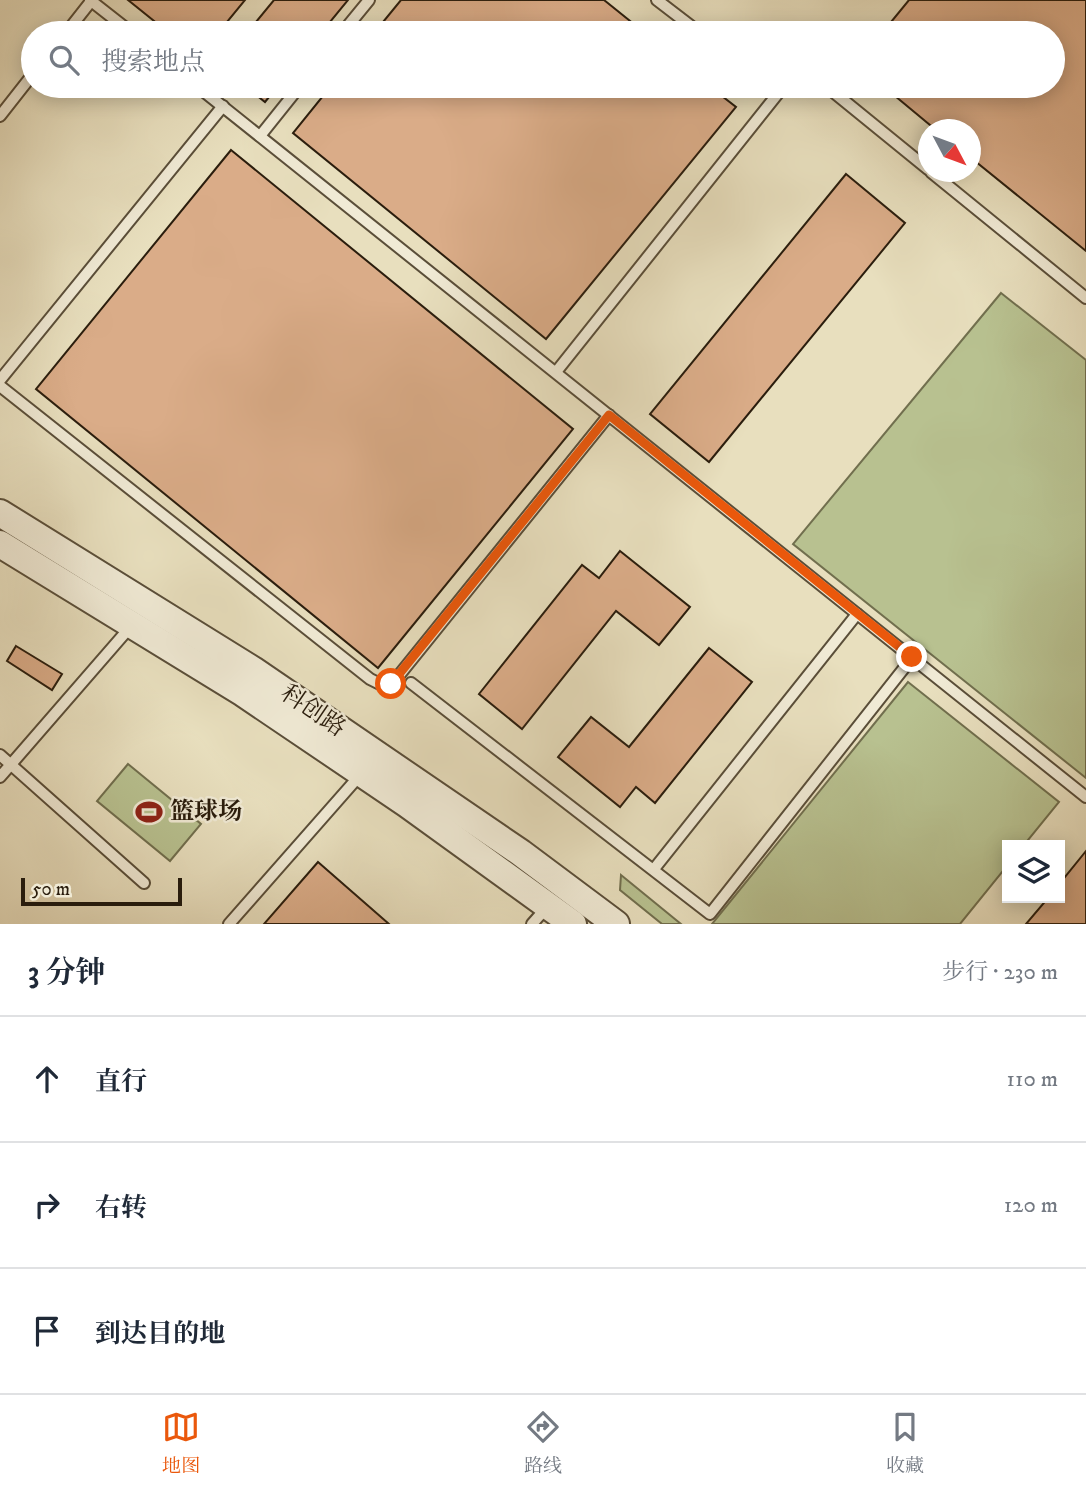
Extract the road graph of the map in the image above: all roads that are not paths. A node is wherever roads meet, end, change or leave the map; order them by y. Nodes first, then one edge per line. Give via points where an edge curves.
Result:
1 (91, 0) edge
2 (369, 0) edge
3 (657, 0) edge
4 (75, 21) edge
5 (117, 21) edge
6 (352, 21) edge
7 (684, 21) edge
8 (21, 89) edge
9 (213, 98) edge
10 (290, 98) edge
11 (775, 98) edge
12 (841, 98) edge
13 (223, 106) junction
14 (0, 116) edge
15 (260, 136) junction
16 (918, 160) edge
17 (945, 182) edge
18 (1086, 298) edge
19 (556, 372) junction
20 (0, 380) edge
21 (0, 386) edge
22 (609, 415) junction
23 (0, 513) edge
24 (0, 544) edge
25 (857, 614) junction
26 (132, 625) junction
27 (912, 657) junction
28 (411, 683) dead end
29 (0, 755) edge
30 (11, 764) junction
31 (362, 773) junction
32 (0, 777) edge
33 (1086, 797) edge
34 (654, 869) junction
35 (144, 883) dead end
36 (540, 915) edge
37 (229, 924) edge
38 (573, 924) edge
39 (616, 924) edge

1 - 4 lane
1 - 5 lane
2 - 6 lane
3 - 7 lane
8 - 14 lane
9 - 13 lane
10 - 15 lane
11 - 19 lane
12 - 16 lane
13 - 15 lane
13 - 20 lane
15 - 19 lane
17 - 18 lane
19 - 22 lane
21 - 22 lane via 382,685 391,684 400,674
22 - 25 lane
23 - 39 street, 科创路 via 253,670 521,853
24 - 26 street, 科创路
25 - 27 lane
25 - 34 lane
26 - 30 lane
26 - 31 street, 科创路
27 - 33 lane
27 - 34 lane via 710,914
28 - 34 lane
29 - 30 lane
30 - 32 lane
30 - 35 lane
31 - 36 street, 科创路
31 - 37 lane
36 - 38 street, 科创路

